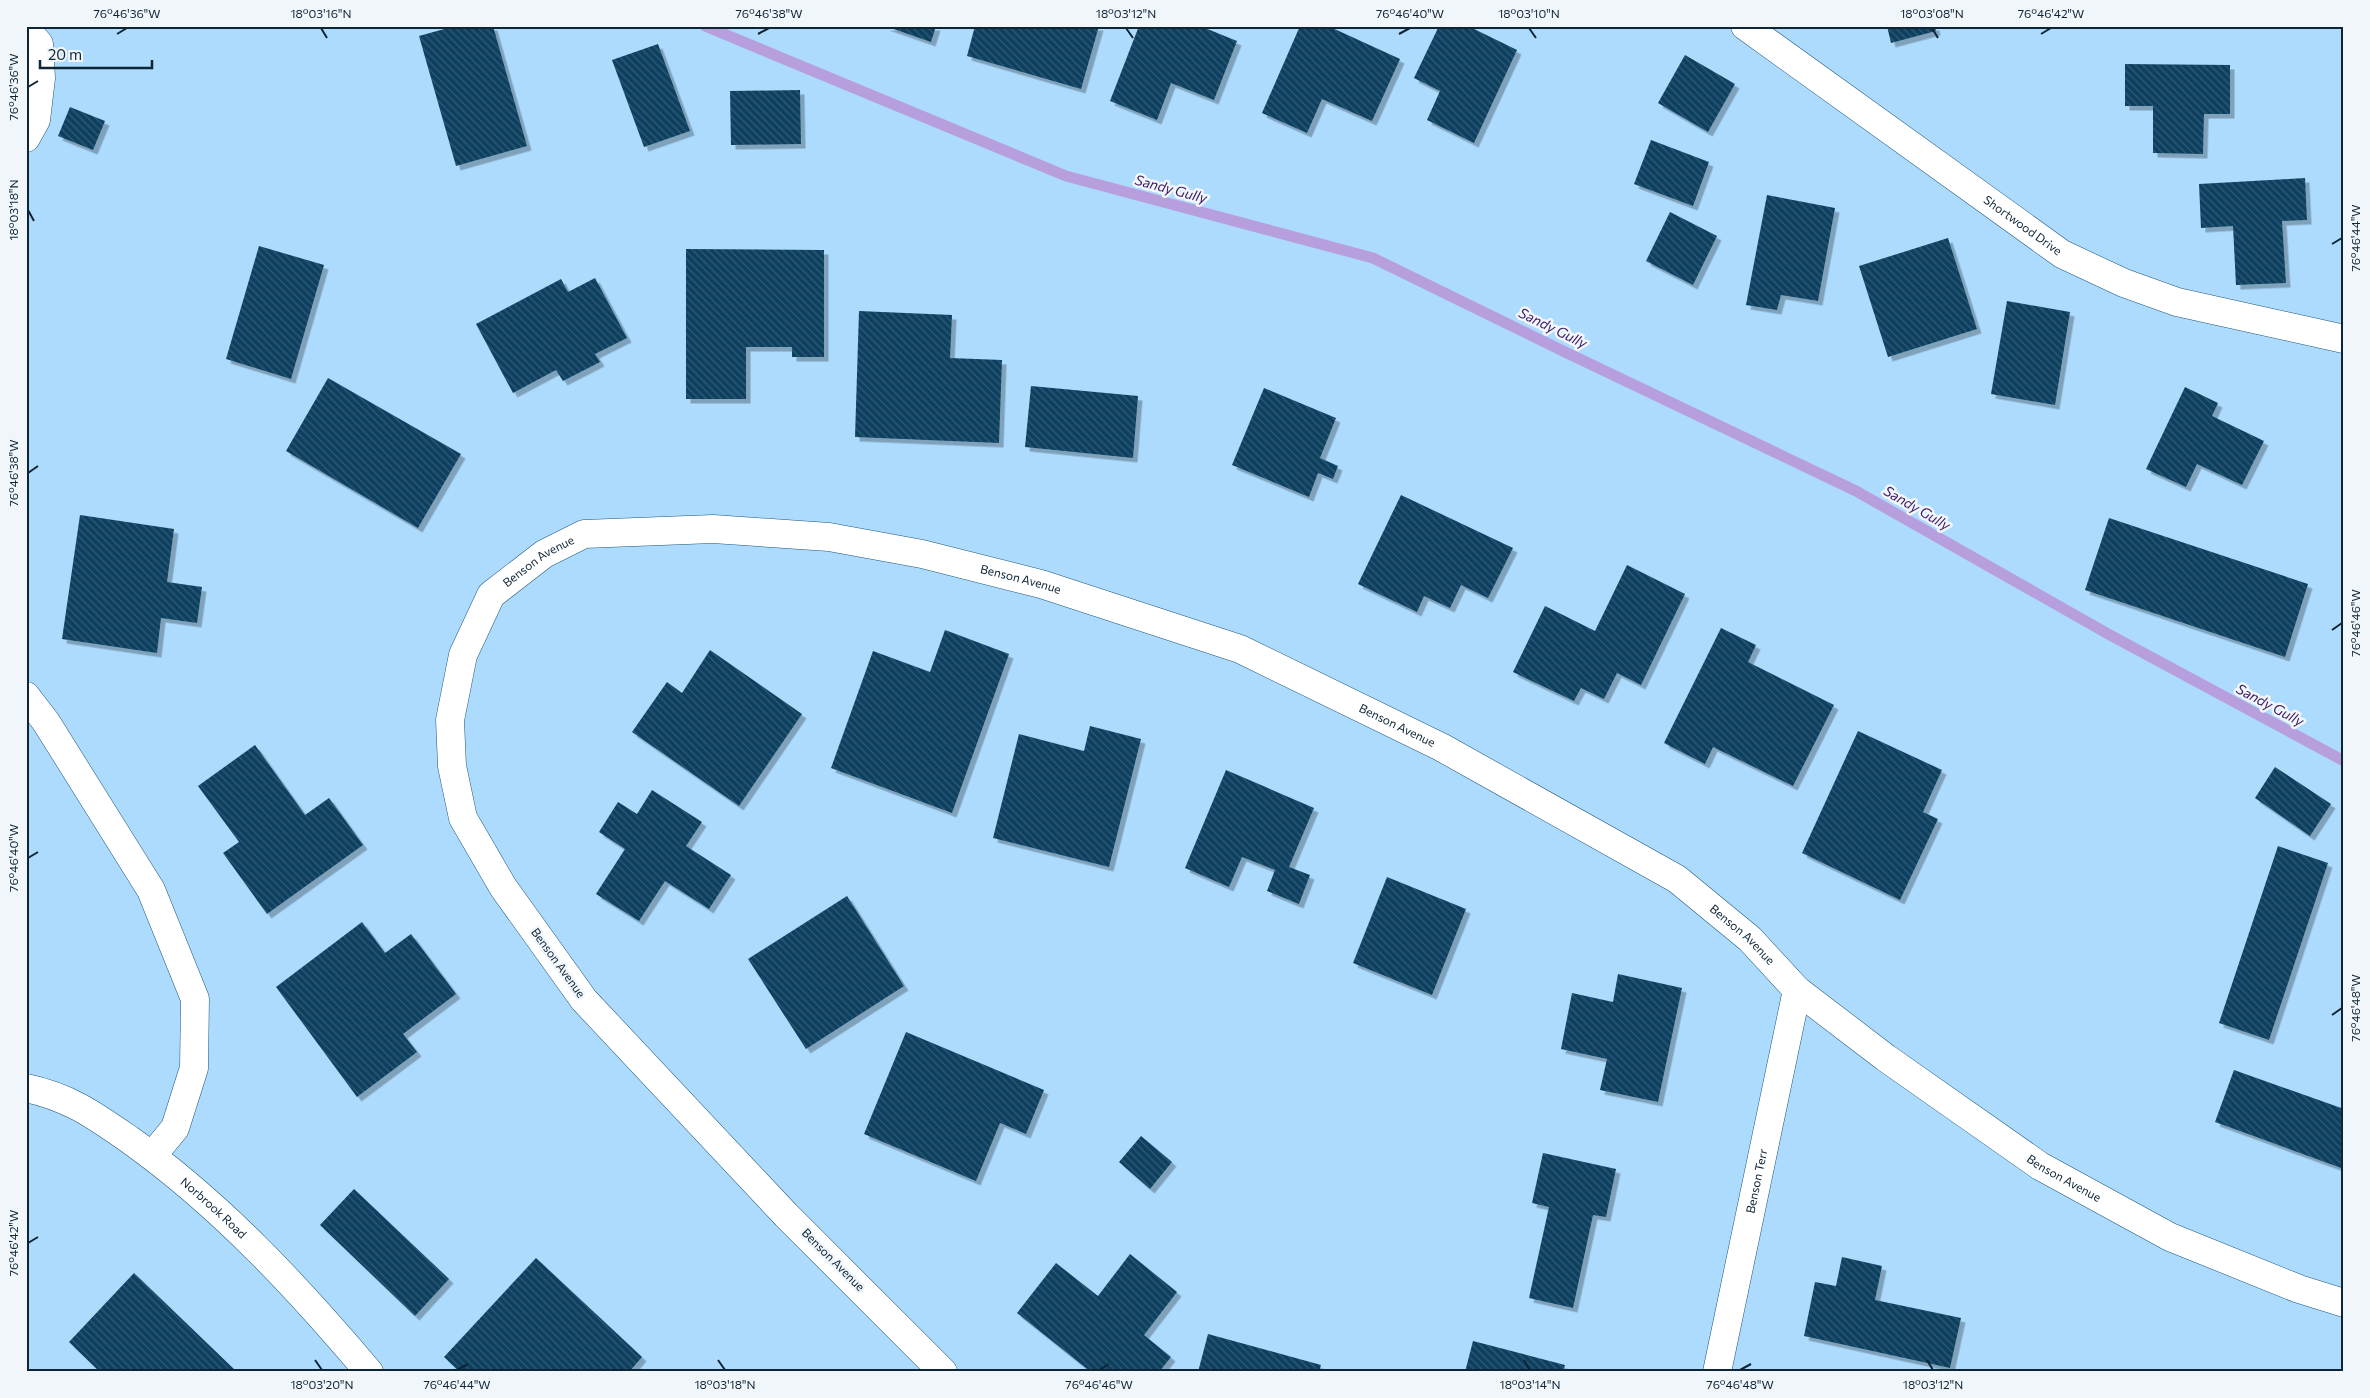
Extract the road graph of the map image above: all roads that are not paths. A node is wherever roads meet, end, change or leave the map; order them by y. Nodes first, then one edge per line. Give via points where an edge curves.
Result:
1 (1745, 26) edge
2 (26, 29) edge
3 (26, 138) edge
4 (2344, 339) edge
5 (26, 696) edge
6 (1797, 990) junction
7 (26, 1088) edge
8 (152, 1156) junction
9 (2344, 1303) edge
10 (369, 1372) edge
11 (943, 1372) edge
12 (1717, 1372) edge

1 - 4 street, Shortwood Drive via 2062,254 2124,283 2177,302
2 - 3 street via 39,44 41,78 36,120
5 - 8 street via 46,722 151,890 195,999 194,1068 175,1128
6 - 9 street, Benson Avenue via 1886,1058 2040,1166 2170,1237 2299,1289
6 - 11 street, Benson Avenue via 1750,938 1677,879 1441,747 1240,648 1041,584 922,554 838,539 713,530 584,534 544,554 491,595 463,655 450,720 452,766 463,818 503,887 584,1000 786,1215
6 - 12 street, Benson Terr
7 - 8 street, Norbrook Road via 53,1093 92,1114
8 - 10 street, Norbrook Road via 229,1222 296,1289

